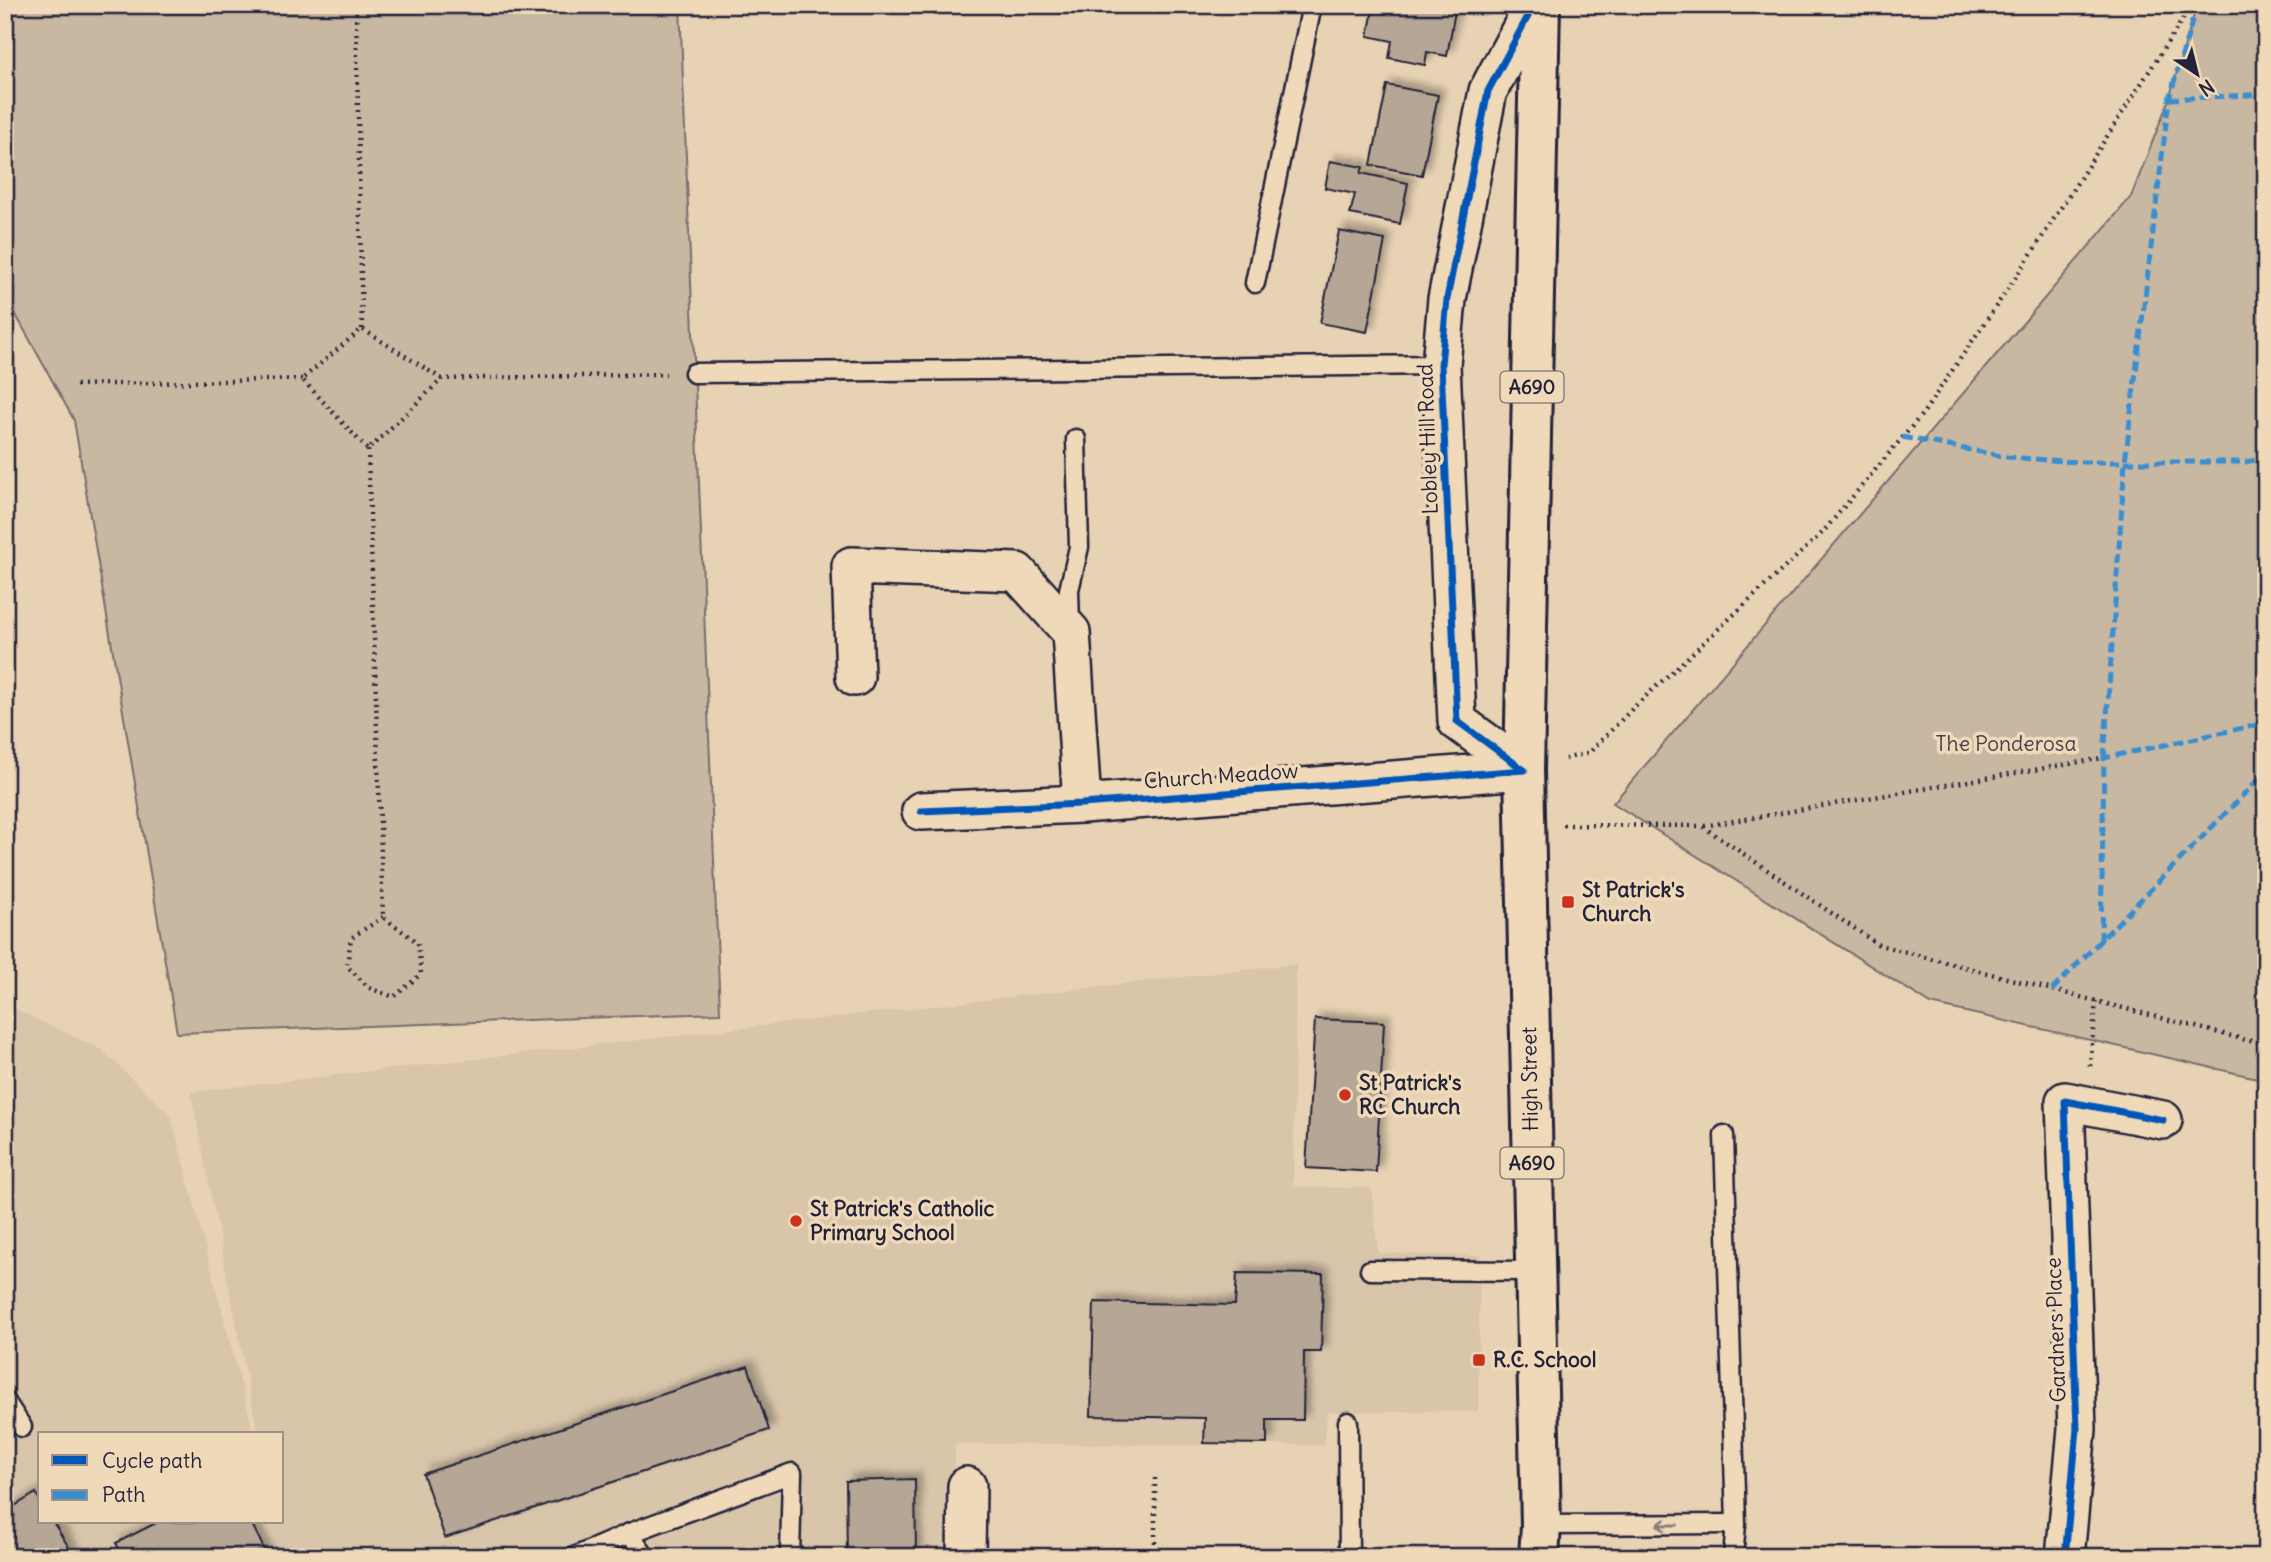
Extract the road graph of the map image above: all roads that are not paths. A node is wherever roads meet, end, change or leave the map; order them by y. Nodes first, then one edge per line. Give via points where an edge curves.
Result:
1 (1311, 5) edge
2 (1534, 5) edge
3 (1540, 5) edge
4 (1255, 283) dead end
5 (1441, 365) junction
6 (694, 373) road end
7 (1076, 439) dead end
8 (1071, 632) junction
9 (855, 677) dead end
10 (1524, 770) junction
11 (1082, 804) junction
12 (921, 811) dead end
13 (2163, 1120) dead end
14 (1724, 1135) dead end
15 (1370, 1270) dead end
16 (1535, 1271) junction
17 (5, 1401) edge
18 (1349, 1422) dead end
19 (22, 1427) dead end
20 (967, 1486) dead end
21 (1735, 1524) junction
22 (630, 1533) junction
23 (1540, 1541) edge
24 (574, 1557) edge
25 (645, 1557) edge
26 (790, 1557) edge
27 (967, 1557) edge
28 (1349, 1557) edge
29 (1733, 1557) edge
30 (2065, 1557) edge

1 - 4 lane
2 - 5 street, Lobley Hill Road via 1488,91 1447,299
3 - 10 main road, A690
5 - 6 lane
5 - 10 street, Lobley Hill Road via 1457,721
7 - 8 lane via 1079,547 1069,590
8 - 9 street via 1017,572 850,566
8 - 11 street
10 - 11 street, Church Meadow
10 - 16 main road, High Street / A690
11 - 12 street, Church Meadow
13 - 30 street, Gardners Place via 2065,1101 2077,1429
14 - 21 lane
15 - 16 lane
16 - 23 main road, High Street / A690
17 - 19 lane
18 - 28 lane
20 - 27 street
21 -> 23 lane
21 - 29 lane
22 - 24 lane
22 - 25 lane
22 - 26 lane via 792,1473

